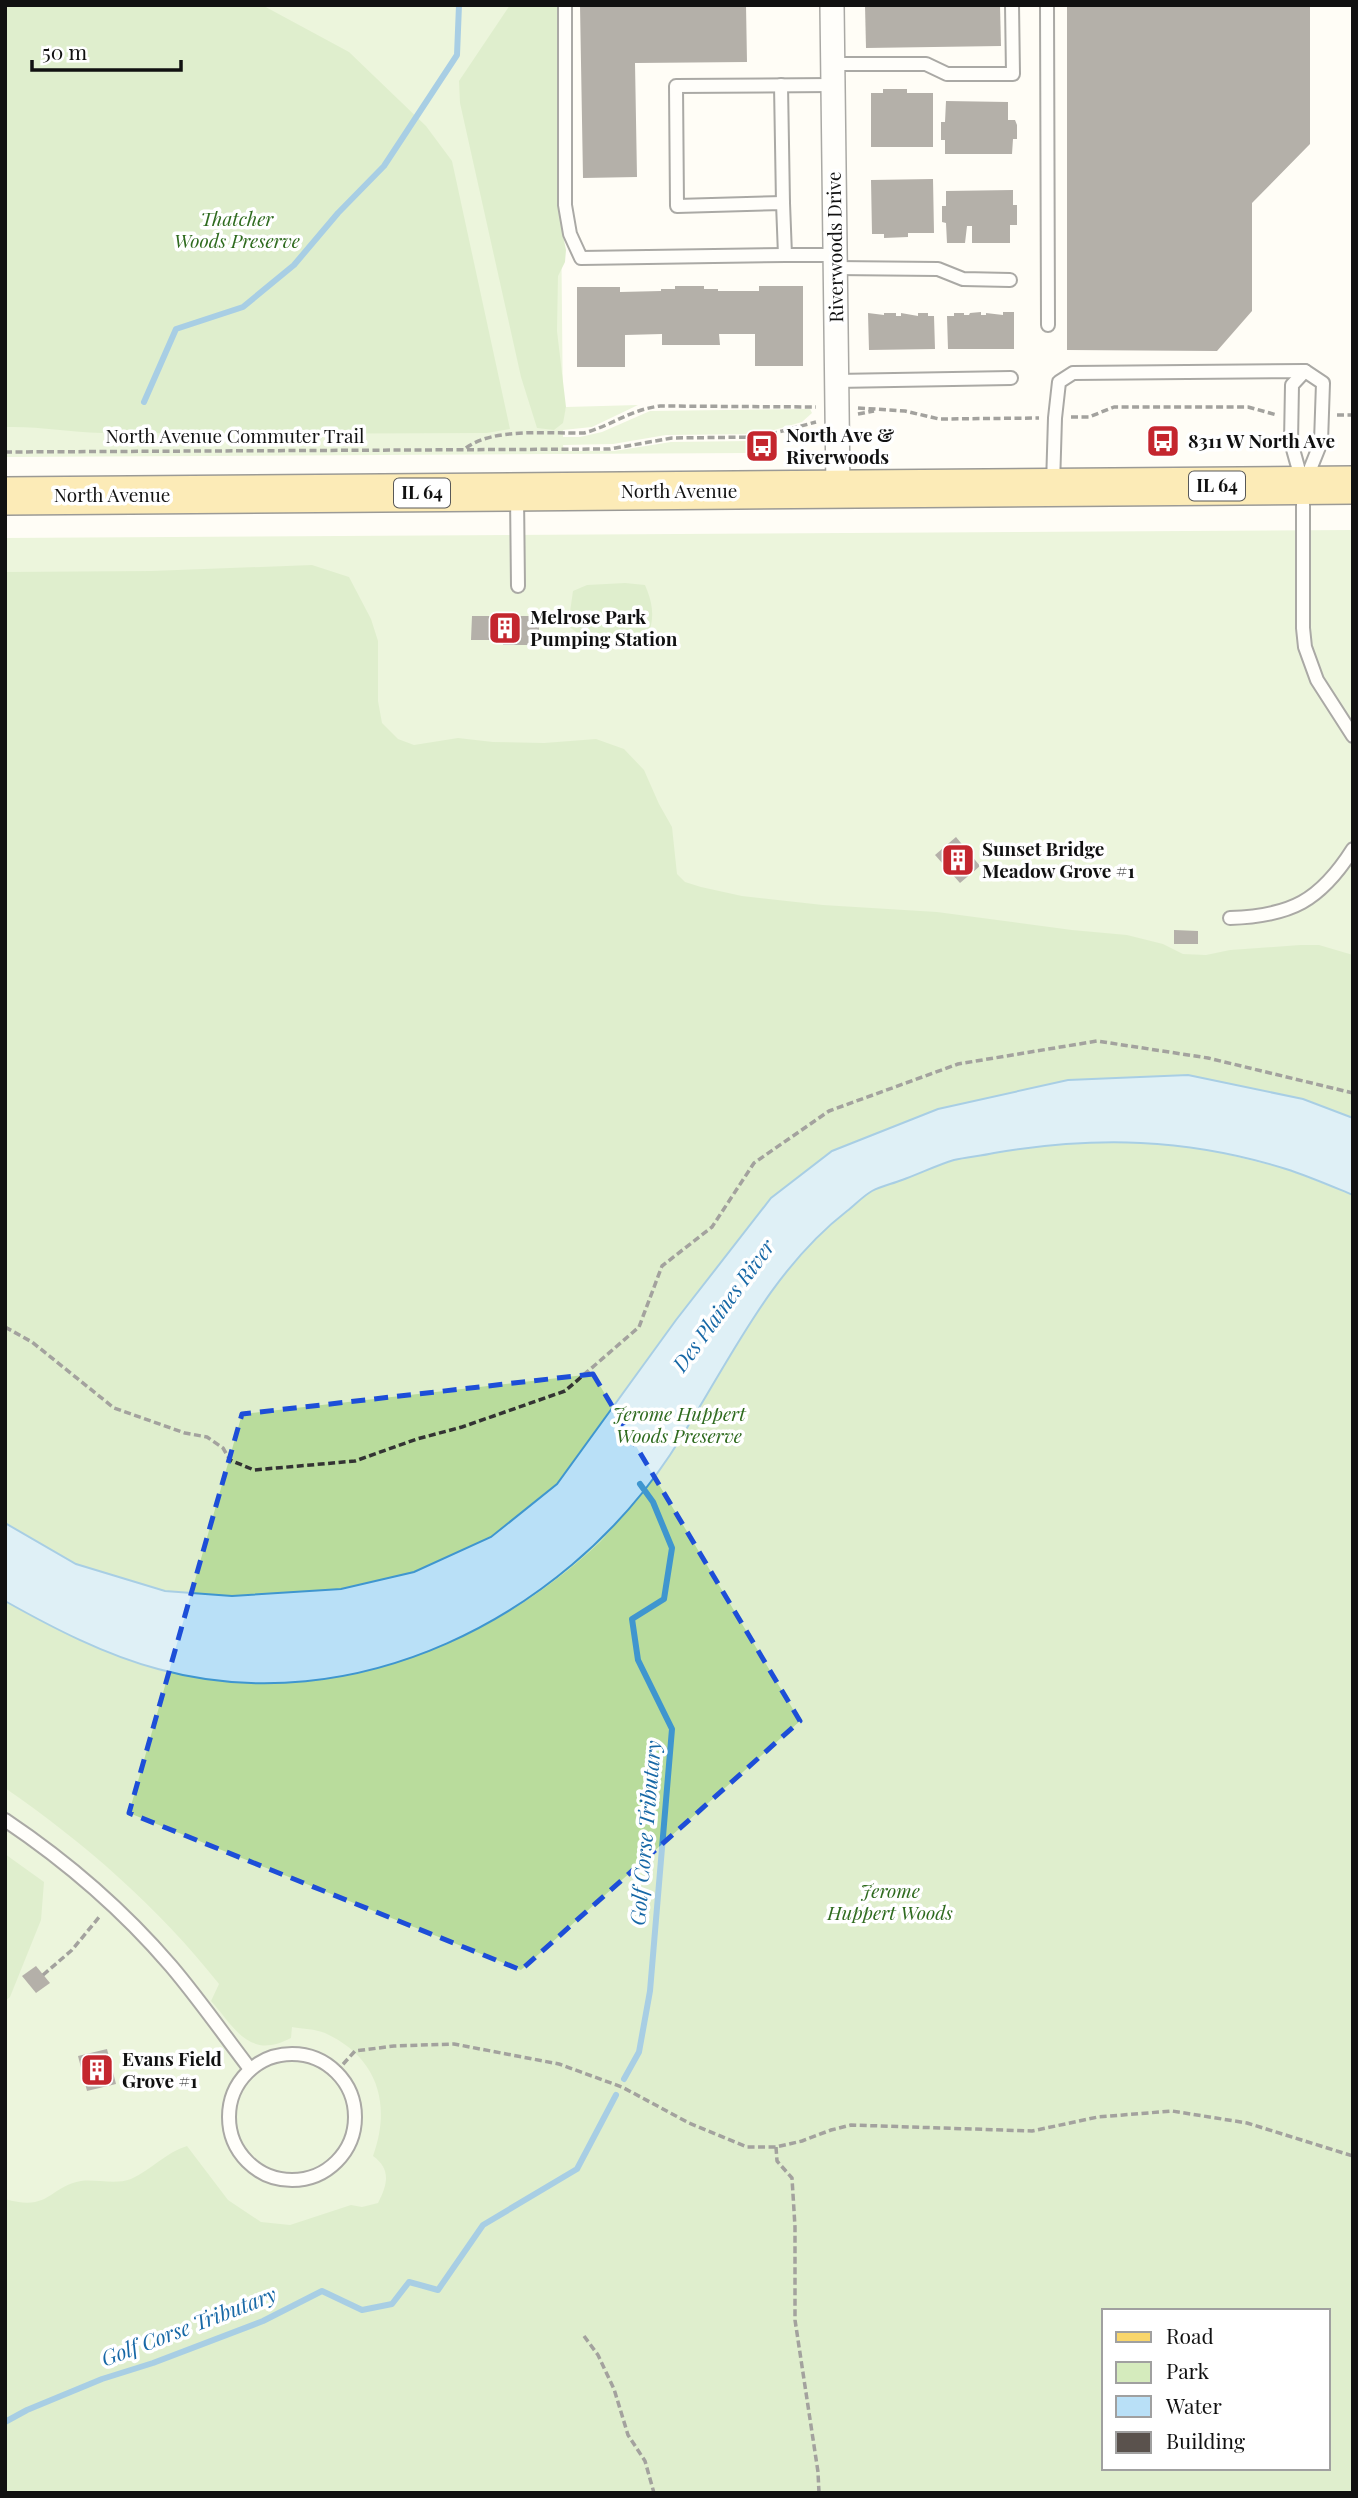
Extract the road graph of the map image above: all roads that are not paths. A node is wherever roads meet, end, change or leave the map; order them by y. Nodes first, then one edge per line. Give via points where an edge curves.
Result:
1 (565, 5) edge
2 (832, 5) edge
3 (1012, 5) edge
4 (1047, 5) edge
5 (833, 74) junction
6 (781, 85) junction
7 (783, 204) junction
8 (785, 256) junction
9 (835, 261) junction
10 (1010, 280) dead end
11 (1048, 325) dead end
12 (1305, 371) junction
13 (1011, 378) dead end
14 (836, 381) junction
15 (1303, 485) junction
16 (1353, 485) edge
17 (1052, 488) junction
18 (838, 489) junction
19 (516, 492) junction
20 (5, 496) edge
21 (518, 586) dead end
22 (1353, 736) edge
23 (1353, 849) edge
24 (1230, 918) dead end
25 (5, 1820) edge
26 (250, 2069) junction

1 - 8 lane via 565,205 581,258
2 - 5 street, Riverwoods Drive
3 - 5 lane via 1013,74 947,74 926,64
4 - 11 lane
5 - 6 lane
5 - 9 street, Riverwoods Drive
6 - 7 lane
6 - 7 lane via 676,86 677,206
7 - 8 lane
8 - 9 lane
9 - 10 lane via 938,269 963,279
9 - 14 street, Riverwoods Drive
12 - 15 lane via 1292,385 1291,442
12 - 15 lane via 1323,383 1323,415 1321,442
12 - 17 lane via 1073,373 1059,382
13 - 14 lane
14 - 18 street, Riverwoods Drive
15 - 16 main road, North Avenue / IL 64
15 - 17 main road, North Avenue / IL 64
15 - 22 lane via 1305,647 1317,680
17 - 18 main road, North Avenue / IL 64
18 - 19 main road, North Avenue / IL 64
19 - 20 main road, North Avenue / IL 64
19 - 21 lane
23 - 24 lane via 1315,895 1271,914
25 - 26 lane via 111,1903 172,1967
26 - 26 lane via 236,2085 229,2105 235,2146 248,2163 266,2175 287,2180 308,2178 343,2155 355,2115 351,2094 336,2071 306,2055 286,2053

